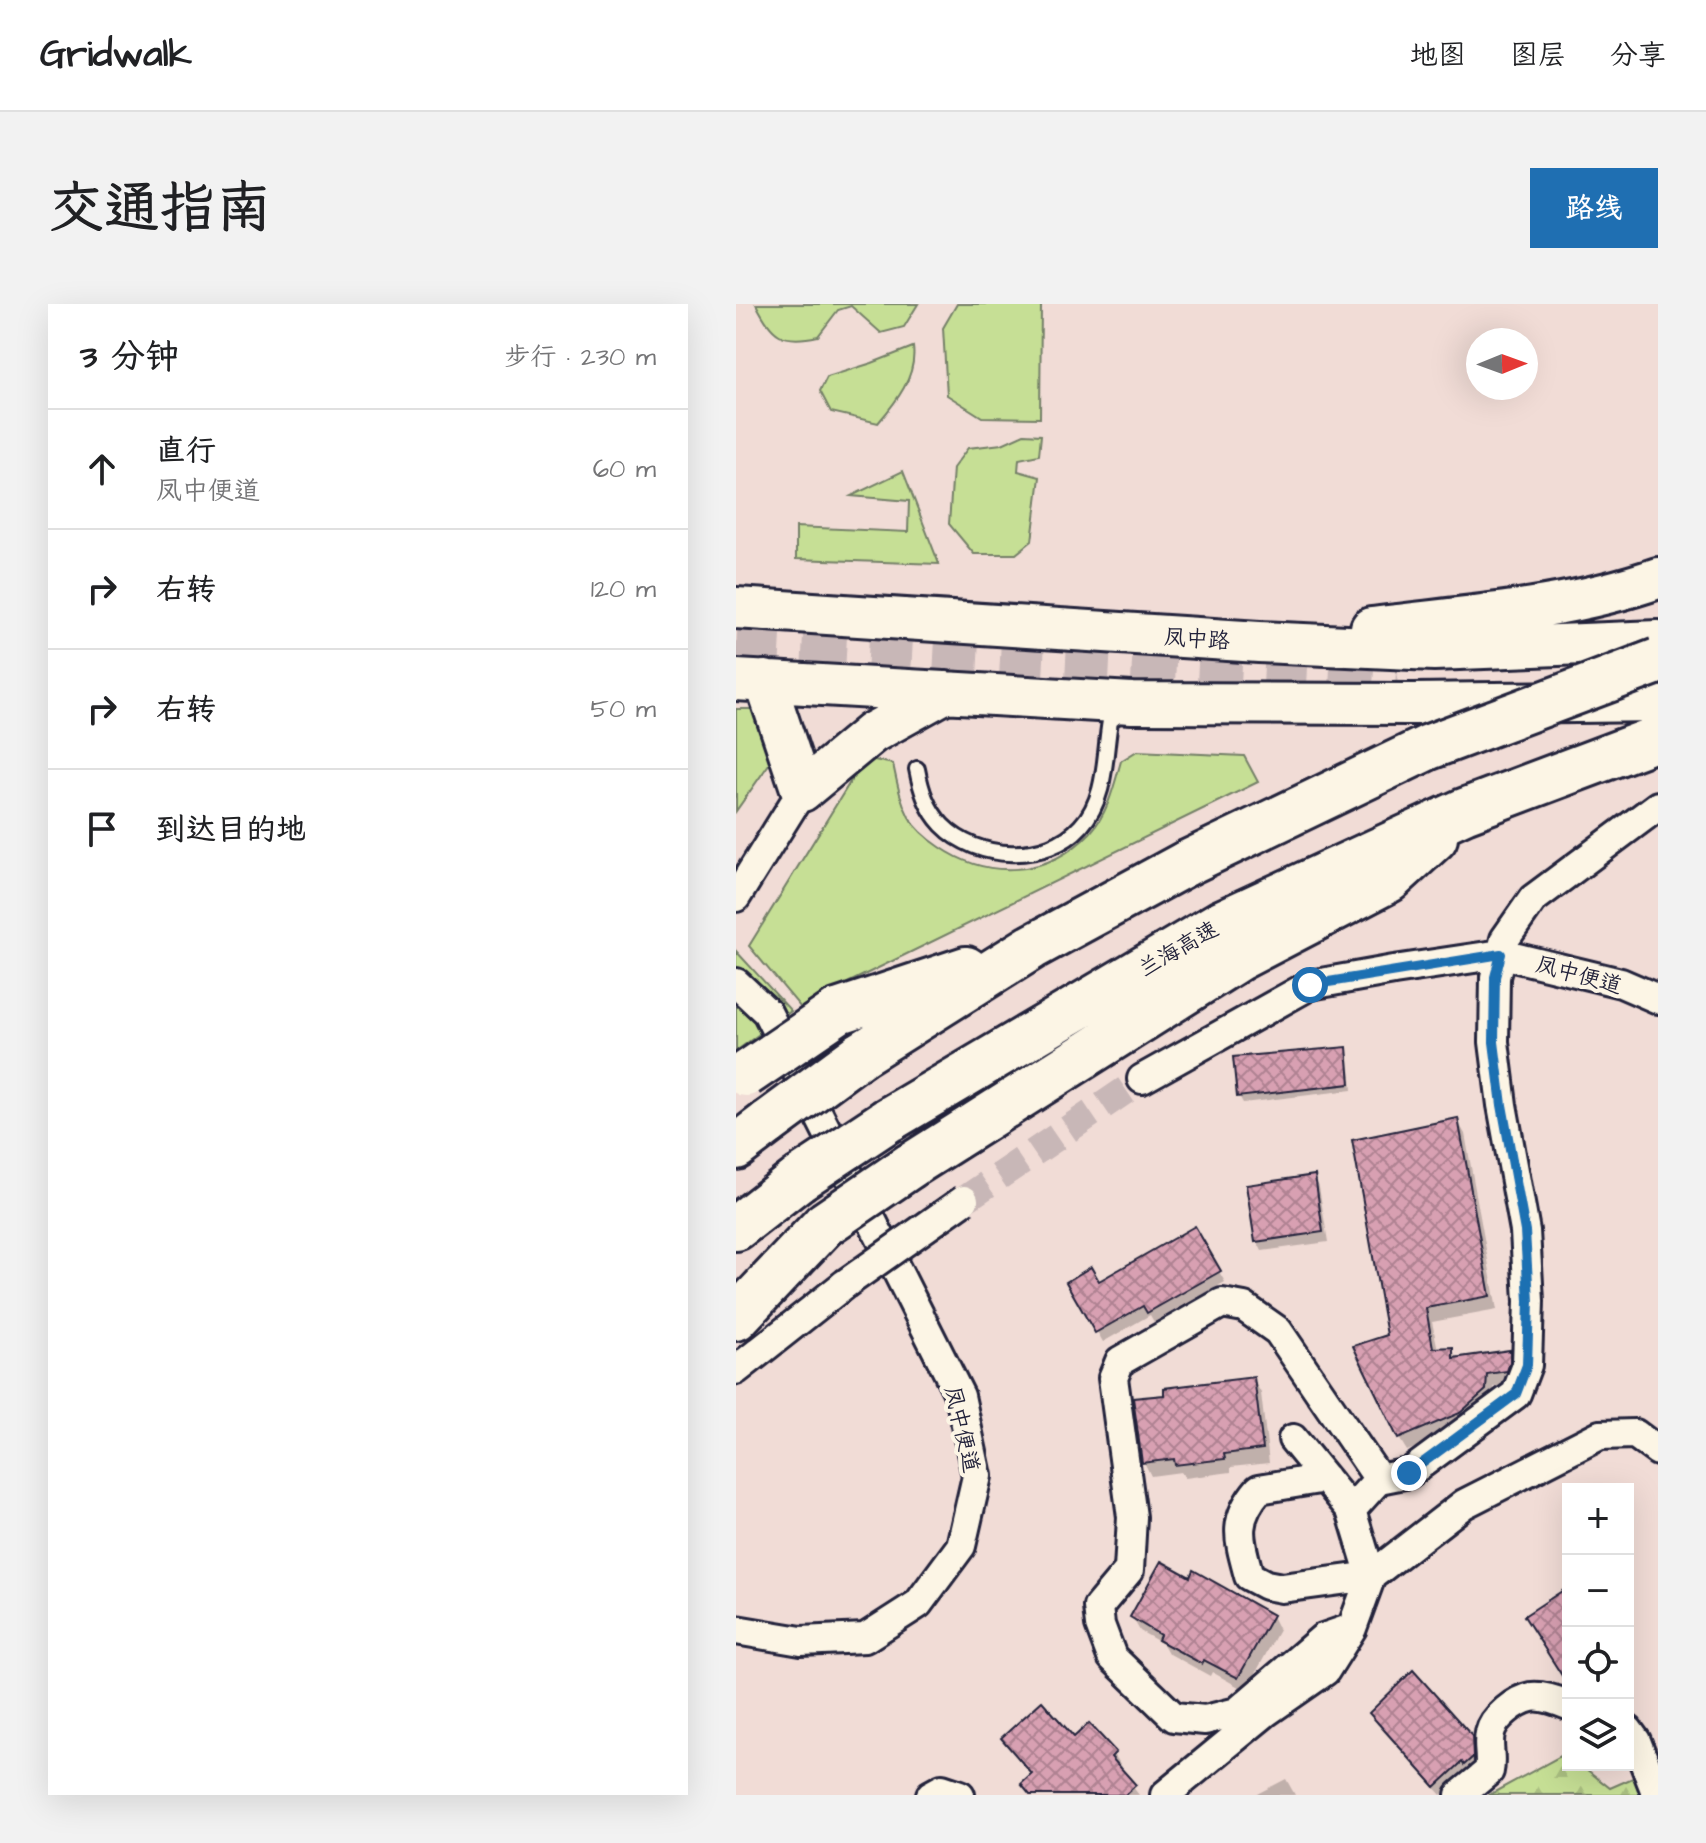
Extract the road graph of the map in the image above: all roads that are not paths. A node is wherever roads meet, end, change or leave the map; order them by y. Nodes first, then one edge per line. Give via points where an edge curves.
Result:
1 (1658, 578) edge
2 (736, 608) edge
3 (1658, 641) edge
4 (1259, 642) junction
5 (1658, 661) edge
6 (750, 681) edge
7 (946, 692) junction
8 (1658, 701) edge
9 (1132, 703) junction
10 (1658, 738) edge
11 (917, 769) dead end
12 (802, 791) junction
13 (1658, 806) edge
14 (736, 897) edge
15 (1230, 940) junction
16 (1032, 947) junction
17 (1501, 954) junction
18 (736, 983) edge
19 (1658, 999) edge
20 (741, 1078) edge
21 (1142, 1079) tunnel mouth
22 (752, 1135) edge
23 (964, 1200) tunnel mouth
24 (825, 1224) junction
25 (736, 1228) edge
26 (736, 1293) edge
27 (736, 1318) edge
28 (736, 1370) edge
29 (1293, 1439) dead end
30 (1658, 1451) edge
31 (1325, 1478) junction
32 (1379, 1479) junction
33 (1351, 1510) junction
34 (1371, 1576) junction
35 (1352, 1628) junction
36 (736, 1630) edge
37 (1562, 1703) edge
38 (1634, 1740) edge
39 (931, 1795) edge
40 (960, 1795) edge
41 (1165, 1795) edge
42 (1460, 1795) edge
43 (1657, 1795) edge

1 - 4 main road via 1540,606
2 - 4 main road, 凤中路
3 - 4 main road, 凤中路 via 1434,650
5 - 16 highway, bridge via 1429,747 1187,863
6 - 7 main road
6 - 12 main road
7 - 9 main road
7 - 12 main road via 872,733
8 - 9 main road
9 - 11 lane via 1110,721 1097,803 1082,826 1038,851 986,850 961,839 931,810
10 - 15 highway, 兰海高速 via 1464,811
12 - 14 street
13 - 17 street via 1533,899 1505,939
15 - 24 highway, bridge
15 - 25 highway, 兰海高速, bridge via 888,1120
16 - 20 highway, bridge via 837,1012
16 - 22 highway, bridge via 860,1055
17 - 19 street, 凤中便道 via 1621,983
17 - 21 street, 凤中便道 via 1310,985
17 - 32 street via 1495,977 1494,1042 1525,1231 1527,1365 1516,1394 1409,1473
18 - 36 street, 凤中便道 via 767,1012 909,1290 960,1396 977,1476 961,1546 918,1604 865,1638 801,1641
23 - 28 street, bridge
24 - 26 highway
24 - 27 highway
29 - 31 street
30 - 34 street via 1635,1434 1600,1435 1464,1504
31 - 33 street
31 - 34 street via 1259,1489 1243,1507 1240,1542 1249,1576 1282,1588
32 - 33 street
32 - 35 street via 1278,1331 1244,1307 1222,1303 1120,1361 1113,1378 1132,1517 1129,1570 1098,1607 1112,1657 1174,1717 1205,1720 1237,1712 1323,1638
33 - 34 street
34 - 35 street
35 - 41 street via 1325,1671
37 - 42 street via 1534,1696 1504,1712 1490,1733 1489,1771
38 - 43 street
39 - 40 street via 942,1789

